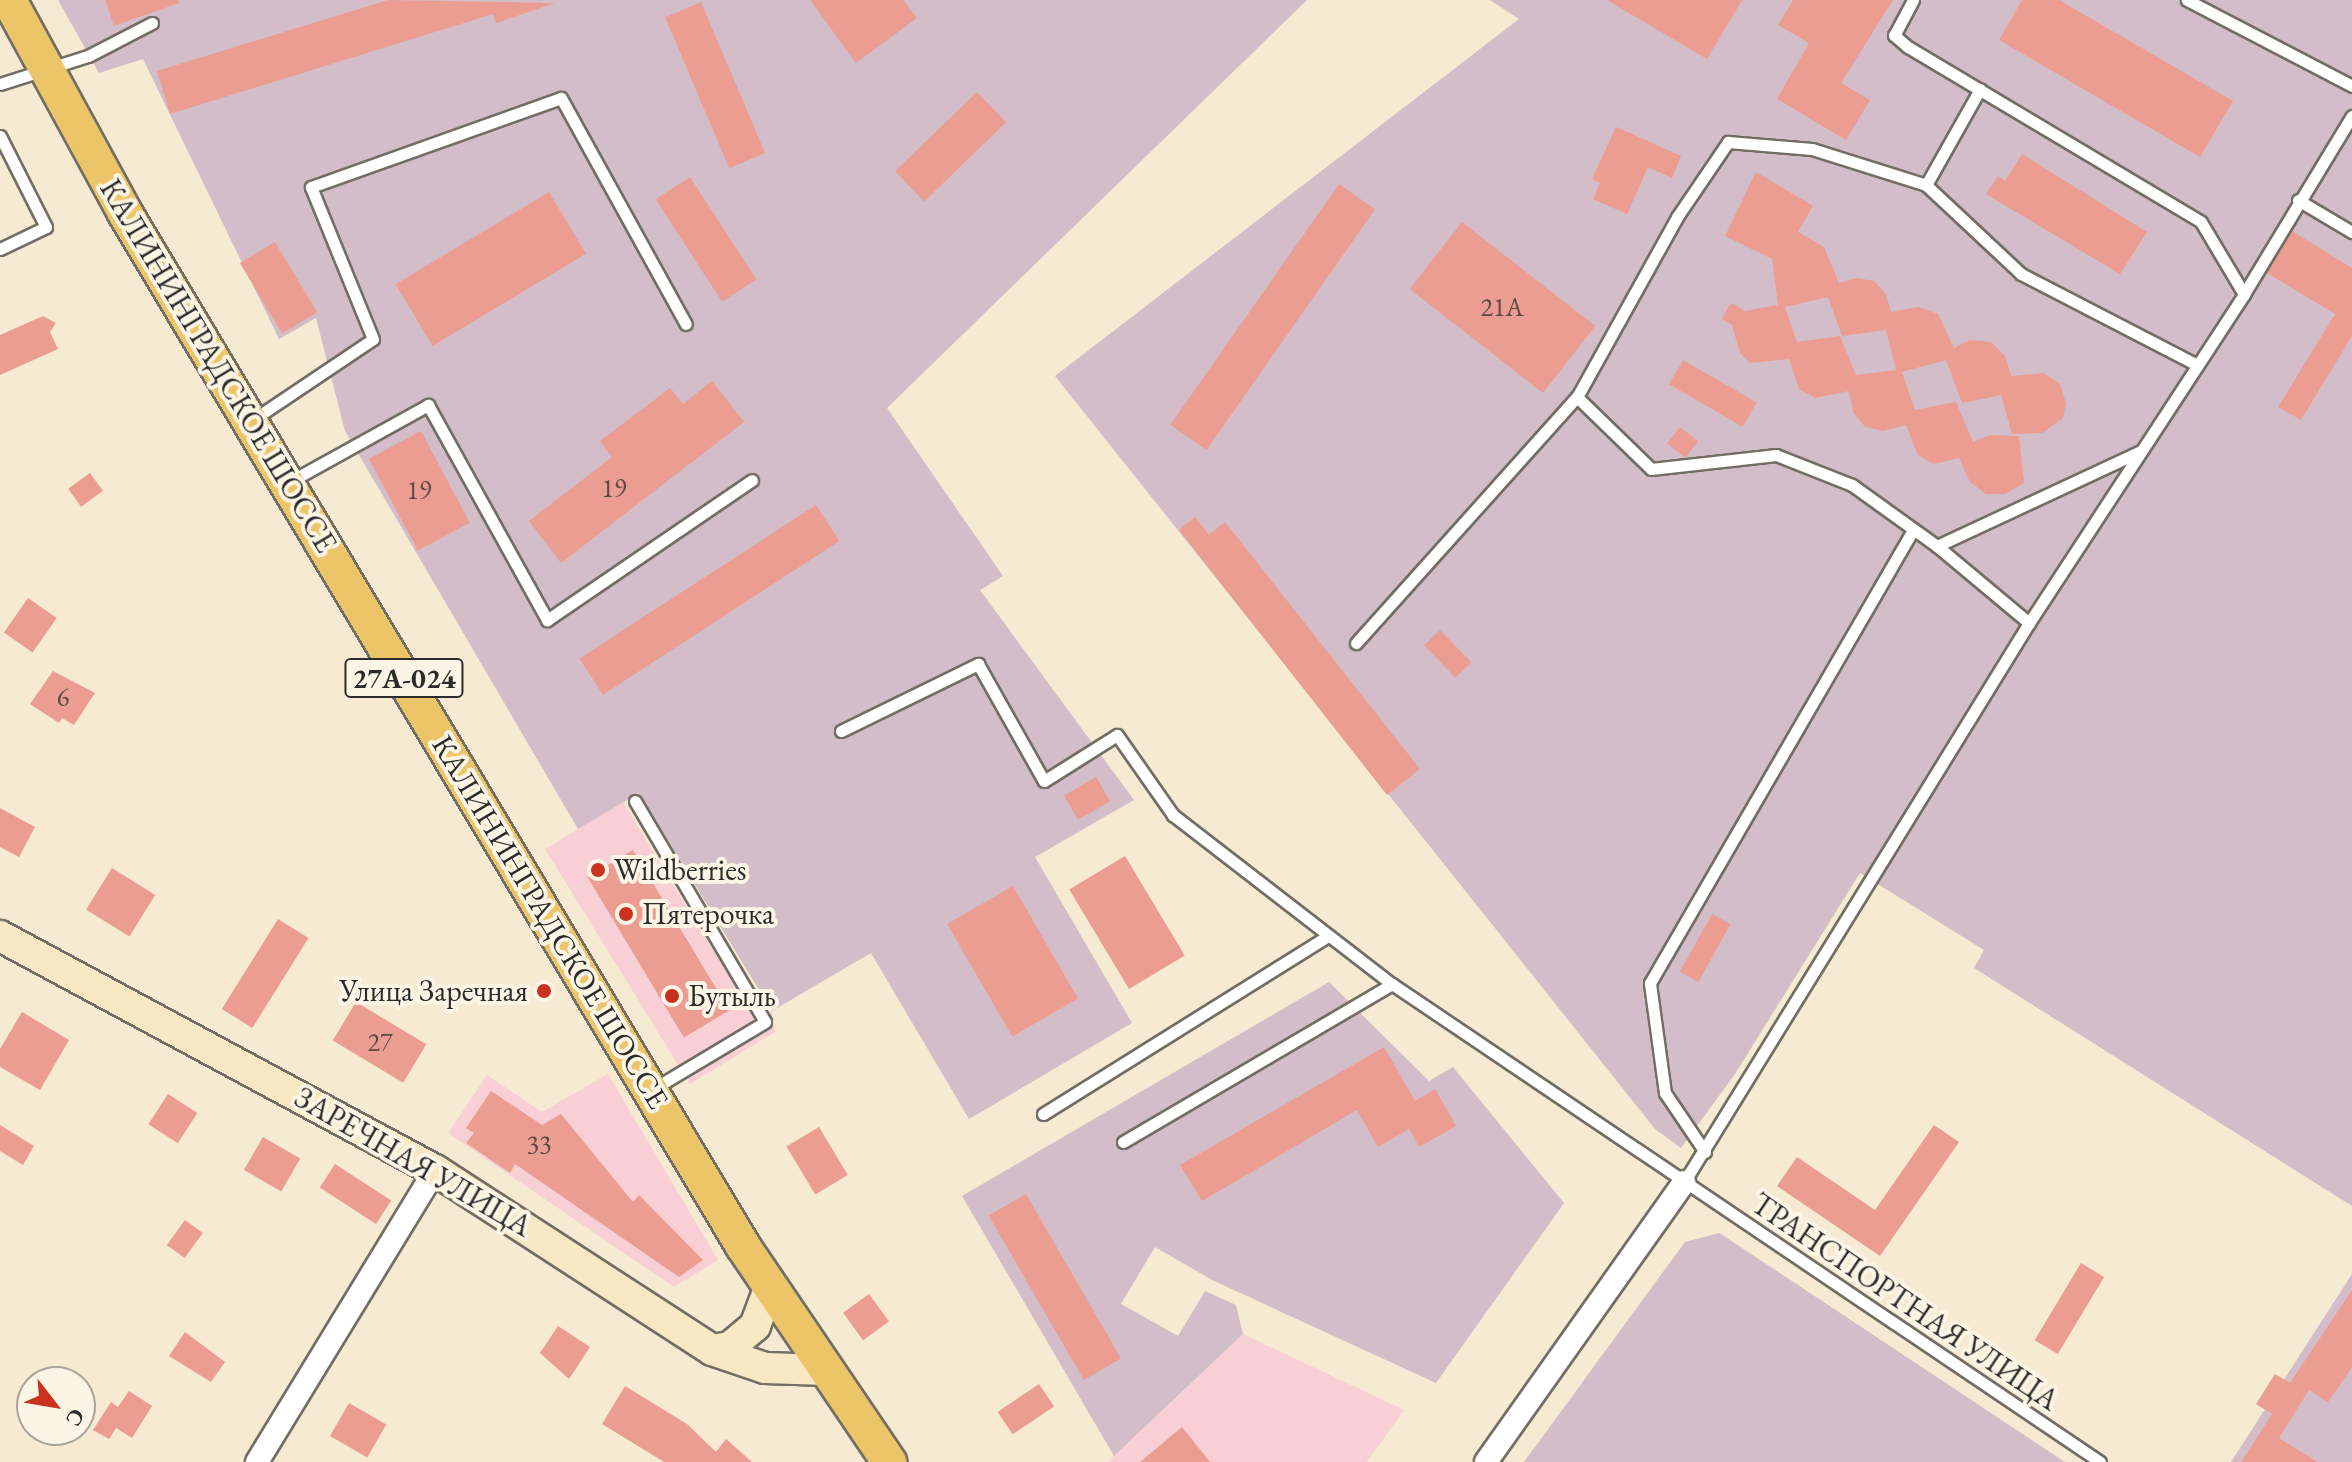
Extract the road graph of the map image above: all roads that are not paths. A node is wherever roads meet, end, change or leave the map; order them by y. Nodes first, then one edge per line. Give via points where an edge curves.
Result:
1 (9, 0) edge
2 (1913, 0) edge
3 (2187, 0) edge
4 (152, 23) dead end
5 (45, 67) junction
6 (0, 84) edge
7 (2352, 86) edge
8 (1980, 89) junction
9 (2352, 116) edge
10 (0, 136) edge
11 (1926, 185) junction
12 (2298, 200) junction
13 (2352, 232) edge
14 (0, 249) edge
15 (2244, 294) junction
16 (686, 324) dead end
17 (2197, 365) junction
18 (1577, 397) junction
19 (250, 422) junction
20 (2140, 452) junction
21 (752, 480) dead end
22 (287, 484) junction
23 (1913, 530) junction
24 (1937, 546) junction
25 (2029, 623) junction
26 (1356, 643) dead end
27 (841, 731) dead end
28 (635, 801) dead end
29 (0, 936) edge
30 (1326, 937) junction
31 (1392, 984) junction
32 (651, 1091) junction
33 (1043, 1114) dead end
34 (1123, 1142) dead end
35 (1705, 1152) junction
36 (435, 1170) junction
37 (1684, 1182) junction
38 (770, 1286) junction
39 (712, 1350) junction
40 (826, 1370) junction
41 (257, 1462) edge
42 (889, 1462) edge
43 (1486, 1462) edge
44 (2100, 1462) edge

1 - 5 main road, КАЛИНИНГРАДСКОЕ ШОССЕ / 27А-024
2 - 8 lane via 1894,35
3 - 7 lane
4 - 5 lane via 88,56
5 - 6 lane
5 - 19 main road, КАЛИНИНГРАДСКОЕ ШОССЕ / 27А-024
8 - 11 lane
8 - 15 lane via 2201,222
9 - 12 lane
10 - 14 lane via 46,227
11 - 17 lane via 2021,274
11 - 18 lane via 1812,149 1728,142 1677,217
12 - 13 lane
12 - 15 lane
15 - 17 lane
16 - 19 lane via 561,98 311,187 373,339
17 - 20 lane
18 - 23 lane via 1651,469 1776,455 1852,485
18 - 26 lane
19 - 22 main road, КАЛИНИНГРАДСКОЕ ШОССЕ / 27А-024
20 - 24 lane
20 - 25 lane
21 - 22 lane via 547,620 428,405
22 - 32 main road, КАЛИНИНГРАДСКОЕ ШОССЕ / 27А-024
23 - 24 lane
23 - 35 lane via 1650,983 1665,1093
24 - 25 lane
25 - 35 lane
27 - 30 lane, ТРАНСПОРТНАЯ УЛИЦА via 978,664 1044,781 1117,735 1173,815
28 - 32 lane via 765,1022
29 - 36 main road, ЗАРЕЧНАЯ УЛИЦА
30 - 31 lane, ТРАНСПОРТНАЯ УЛИЦА
30 - 33 lane
31 - 34 lane
31 - 37 lane, ТРАНСПОРТНАЯ УЛИЦА
32 - 38 main road, КАЛИНИНГРАДСКОЕ ШОССЕ / 27А-024
35 - 37 lane
36 - 39 main road, ЗАРЕЧНАЯ УЛИЦА
36 - 41 street
37 - 43 street
37 - 44 lane, ТРАНСПОРТНАЯ УЛИЦА
38 - 39 main road via 755,1326 730,1347
38 - 40 main road, КАЛИНИНГРАДСКОЕ ШОССЕ / 27А-024
39 - 40 main road, ЗАРЕЧНАЯ УЛИЦА via 765,1368
40 - 42 main road, КАЛИНИНГРАДСКОЕ ШОССЕ / 27А-024

